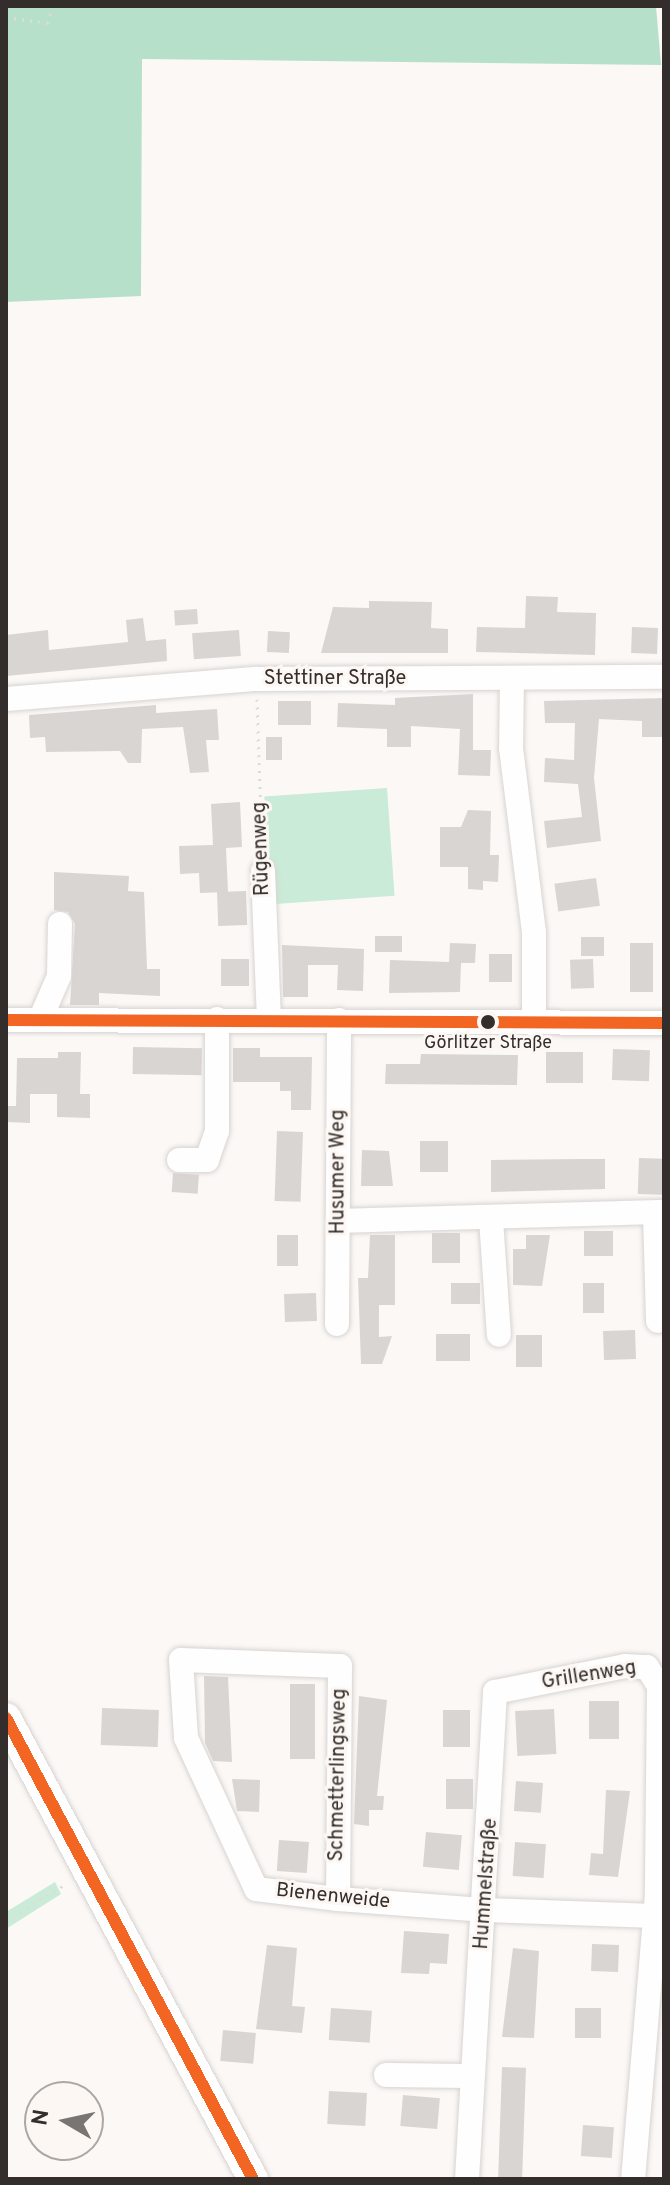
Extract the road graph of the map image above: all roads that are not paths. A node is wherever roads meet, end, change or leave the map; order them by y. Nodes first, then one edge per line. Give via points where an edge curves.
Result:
1 (664, 677) edge
2 (512, 680) junction
3 (6, 699) edge
4 (263, 871) road end
5 (60, 924) dead end
6 (217, 1019) junction
7 (269, 1019) junction
8 (6, 1020) edge
9 (40, 1020) junction
10 (339, 1020) junction
11 (664, 1023) edge
12 (534, 1024) junction
13 (179, 1160) dead end
14 (660, 1212) edge
15 (491, 1219) junction
16 (339, 1221) junction
17 (658, 1321) dead end
18 (337, 1324) dead end
19 (499, 1335) dead end
20 (181, 1660) joint
21 (495, 1692) joint
22 (6, 1718) edge
23 (338, 1899) junction
24 (659, 1901) edge
25 (486, 1910) junction
26 (386, 2075) dead end
27 (472, 2076) junction
28 (253, 2179) edge
29 (467, 2179) edge
30 (633, 2179) edge

1 - 2 street, Stettiner Straße
2 - 3 street, Stettiner Straße via 257,679
2 - 12 street via 511,748 534,932
4 - 7 street, Rügenweg
5 - 9 street via 59,976
6 - 7 street
6 - 9 street
6 - 13 street via 217,1131 207,1160
7 - 10 street
8 - 9 street
10 - 12 street
10 - 16 street, Husumer Weg
11 - 12 street
14 - 15 street
14 - 17 street
15 - 16 street
15 - 19 street
16 - 18 street, Husumer Weg
20 - 23 street, Bienenweide via 186,1738 256,1889
20 - 23 street, Schmetterlingsweg via 340,1666
21 - 24 street, Grillenweg via 647,1667 659,1686
21 - 25 street, Hummelstraße
22 - 28 main road
23 - 25 street, Bienenweide
24 - 25 street, Bienenweide
24 - 30 street, Grillenweg
25 - 27 street, Hummelstraße
26 - 27 street
27 - 29 street, Hummelstraße

